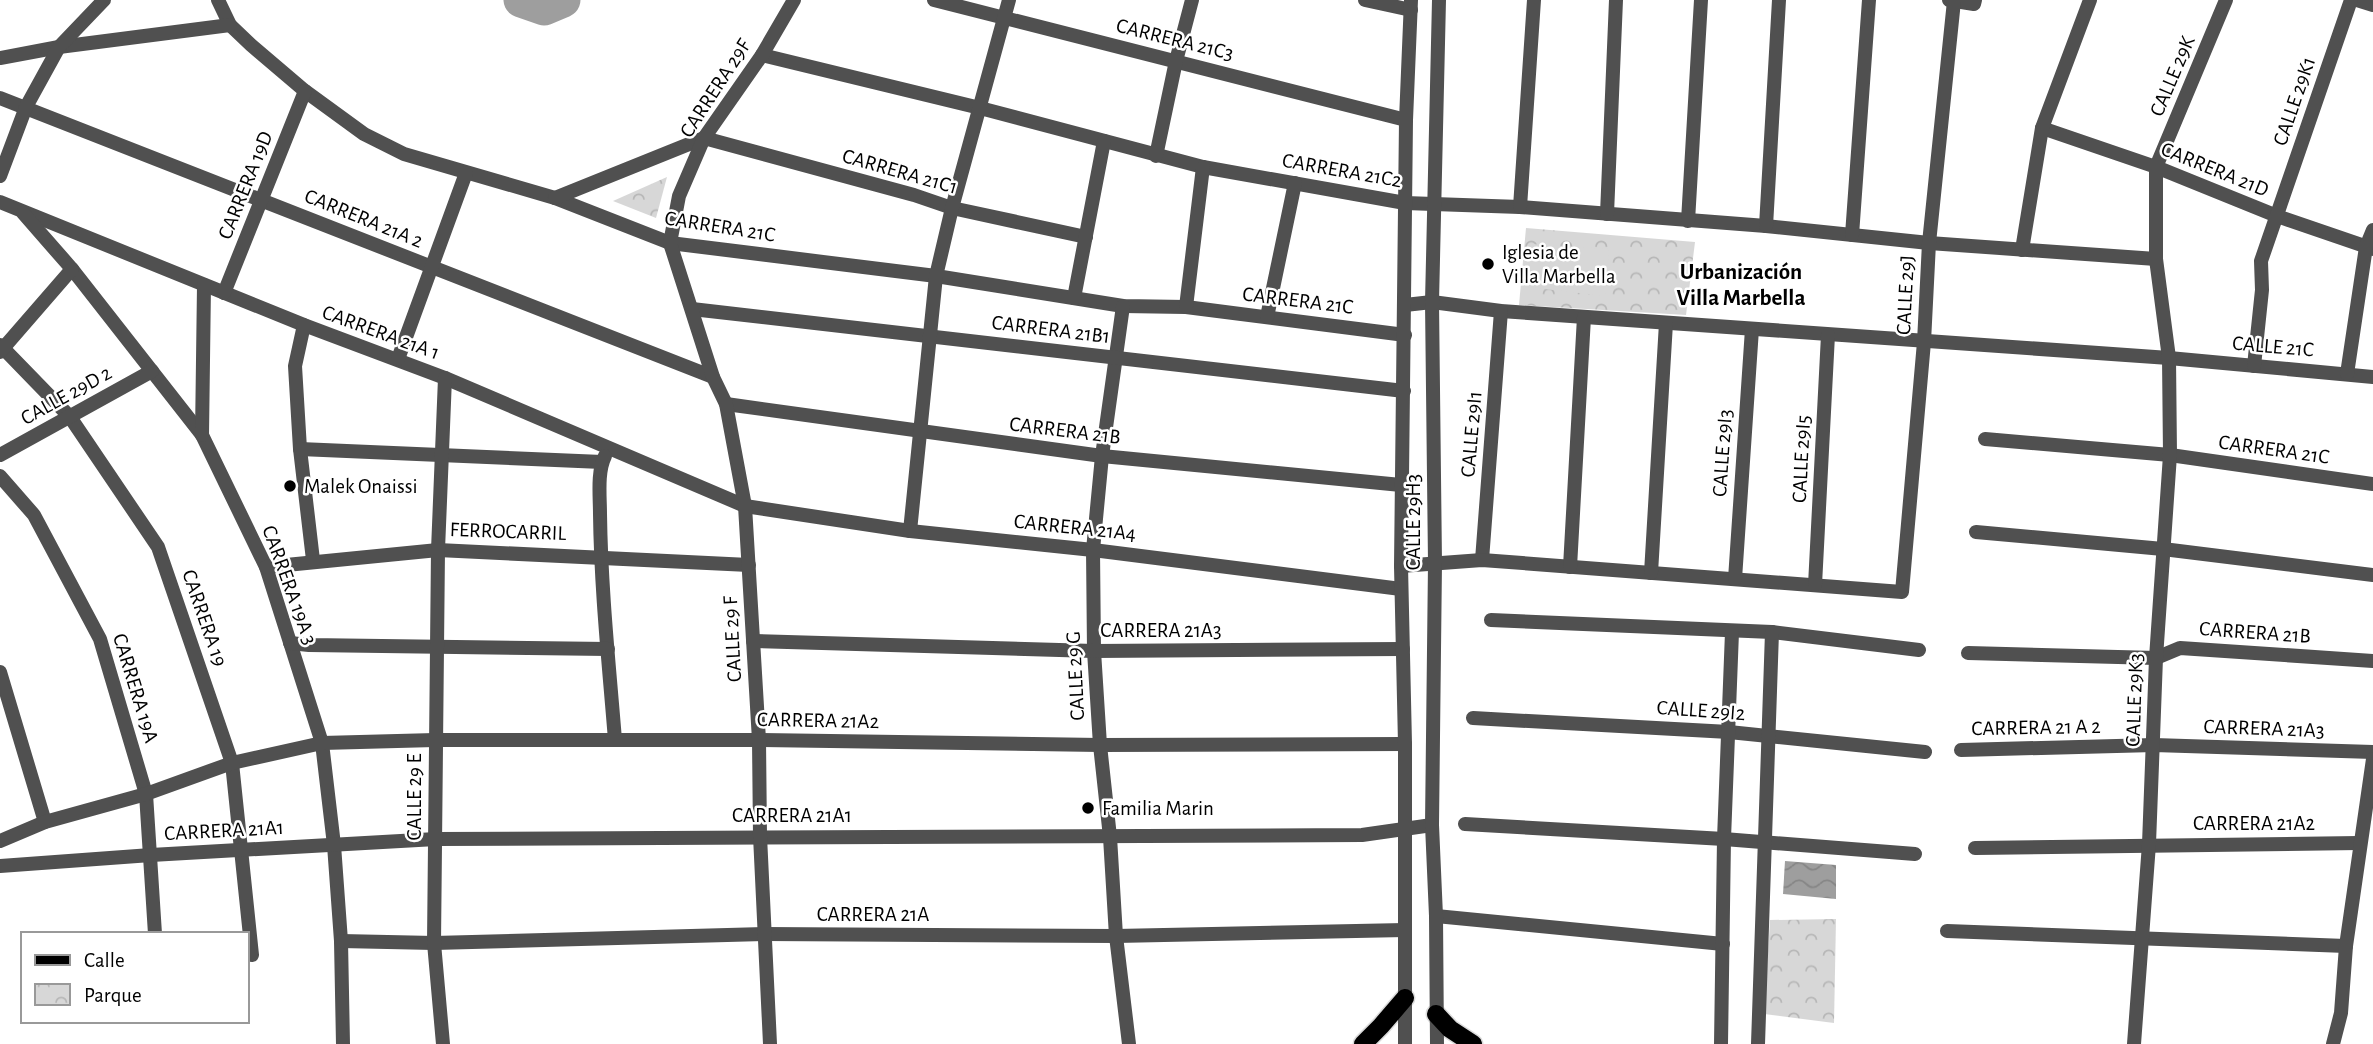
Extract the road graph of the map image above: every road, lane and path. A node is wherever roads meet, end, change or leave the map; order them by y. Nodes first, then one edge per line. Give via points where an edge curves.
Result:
1 (104, 0) edge
2 (218, 0) edge
3 (794, 0) edge
4 (934, 0) edge
5 (1009, 0) edge
6 (1192, 0) edge
7 (1365, 0) edge
8 (1439, 0) edge
9 (1534, 0) edge
10 (1616, 0) edge
11 (1701, 0) edge
12 (1779, 0) edge
13 (1869, 0) edge
14 (2090, 0) edge
15 (2226, 0) edge
16 (2351, 0) edge
17 (2357, 0) edge
18 (1952, 1) edge
19 (1974, 2) edge
20 (1411, 5) edge
21 (2373, 5) edge
22 (1006, 18) junction
23 (230, 25) junction
24 (59, 47) junction
25 (762, 55) junction
26 (0, 58) edge
27 (1176, 61) junction
28 (305, 91) junction
29 (0, 98) edge
30 (26, 107) junction
31 (981, 108) junction
32 (1406, 120) junction
33 (2042, 128) junction
34 (704, 138) junction
35 (1104, 141) junction
36 (1156, 156) junction
37 (1203, 167) junction
38 (2156, 167) junction
39 (466, 173) junction
40 (0, 176) edge
41 (1295, 183) junction
42 (555, 198) junction
43 (262, 200) junction
44 (0, 202) edge
45 (1434, 202) junction
46 (1405, 203) junction
47 (1520, 207) junction
48 (952, 208) junction
49 (20, 209) junction
50 (1607, 214) junction
51 (2277, 216) junction
52 (1688, 221) junction
53 (1766, 226) junction
54 (2373, 230) edge
55 (1852, 234) junction
56 (1086, 237) junction
57 (670, 243) junction
58 (1929, 243) junction
59 (2370, 248) edge
60 (2022, 250) junction
61 (2156, 259) junction
62 (433, 268) junction
63 (72, 269) junction
64 (936, 276) junction
65 (204, 285) junction
66 (225, 293) junction
67 (1074, 298) junction
68 (1432, 302) junction
69 (1405, 305) junction
70 (1123, 306) junction
71 (1186, 307) junction
72 (692, 309) junction
73 (1501, 311) junction
74 (1267, 317) junction
75 (1584, 317) junction
76 (1666, 323) junction
77 (304, 325) junction
78 (1752, 329) junction
79 (929, 335) junction
80 (1405, 335) junction
81 (1828, 335) junction
82 (1924, 342) junction
83 (1, 348) edge
84 (1116, 358) junction
85 (2169, 358) junction
86 (398, 359) junction
87 (2254, 366) junction
88 (152, 372) junction
89 (2347, 374) junction
90 (713, 377) junction
91 (2373, 377) edge
92 (445, 378) junction
93 (1404, 391) junction
94 (726, 404) junction
95 (70, 417) junction
96 (919, 432) junction
97 (202, 435) junction
98 (1986, 439) dead end
99 (609, 448) junction
100 (300, 449) junction
101 (0, 455) edge
102 (442, 455) junction
103 (2170, 455) junction
104 (1102, 456) junction
105 (602, 462) junction
106 (0, 476) edge
107 (2373, 484) edge
108 (1401, 485) junction
109 (745, 506) junction
110 (910, 531) junction
111 (1976, 532) dead end
112 (2163, 549) junction
113 (439, 550) junction
114 (1093, 550) junction
115 (601, 556) junction
116 (313, 560) junction
117 (1482, 561) junction
118 (1435, 564) junction
119 (749, 565) junction
120 (266, 566) junction
121 (1401, 566) junction
122 (1570, 567) junction
123 (1651, 573) junction
124 (2373, 575) edge
125 (1735, 579) junction
126 (1815, 585) junction
127 (1401, 589) junction
128 (1491, 620) dead end
129 (1732, 632) junction
130 (1772, 632) junction
131 (752, 641) junction
132 (290, 643) junction
133 (439, 646) junction
134 (608, 649) junction
135 (1403, 649) junction
136 (1919, 650) dead end
137 (1094, 651) junction
138 (1968, 653) dead end
139 (2156, 658) junction
140 (2373, 661) edge
141 (0, 672) edge
142 (1473, 718) dead end
143 (1729, 732) junction
144 (1769, 736) junction
145 (435, 740) junction
146 (615, 740) junction
147 (759, 740) junction
148 (322, 743) junction
149 (1405, 744) junction
150 (1100, 745) junction
151 (2154, 745) junction
152 (1961, 750) dead end
153 (1925, 752) dead end
154 (2373, 752) edge
155 (2373, 759) edge
156 (232, 763) junction
157 (146, 794) junction
158 (45, 822) junction
159 (1465, 824) dead end
160 (1432, 825) junction
161 (1404, 829) junction
162 (760, 836) junction
163 (1110, 837) junction
164 (436, 839) junction
165 (1724, 839) junction
166 (0, 841) edge
167 (1764, 842) junction
168 (2359, 843) junction
169 (2149, 844) junction
170 (334, 845) junction
171 (1975, 848) dead end
172 (241, 850) junction
173 (1916, 853) dead end
174 (151, 855) junction
175 (0, 866) edge
176 (1436, 916) junction
177 (1405, 930) junction
178 (1947, 931) dead end
179 (155, 932) edge
180 (764, 934) junction
181 (1116, 936) junction
182 (2141, 939) junction
183 (341, 941) junction
184 (434, 943) junction
185 (1723, 944) junction
186 (2346, 946) junction
187 (252, 955) dead end
188 (1405, 998) junction
189 (1436, 1014) junction
190 (343, 1044) edge
191 (443, 1044) edge
192 (770, 1044) edge
193 (1129, 1044) edge
194 (1363, 1044) edge
195 (1405, 1044) edge
196 (1437, 1044) edge
197 (1473, 1044) edge
198 (1721, 1044) edge
199 (1758, 1044) edge
200 (2134, 1044) edge
201 (2333, 1044) edge

1 - 24 street
2 - 23 street
3 - 25 street, CARRERA 29F
4 - 22 street, CARRERA 21C3
5 - 22 street
6 - 27 street
7 - 20 street
8 - 45 street, CALLE 29H3
9 - 47 street
10 - 50 street
11 - 52 street
12 - 53 street
13 - 55 street
14 - 33 street
15 - 38 street, CALLE 29K
16 - 51 street, CALLE 29K1
17 - 21 street
18 - 19 street
18 - 58 street, CALLE 29J
20 - 32 street, CALLE 29H3
22 - 27 street, CARRERA 21C3
22 - 31 street
23 - 24 street
23 - 28 street, CARRERA 21C
24 - 26 street
24 - 30 street
25 - 31 street, CARRERA 21C2
25 - 34 street, CARRERA 29F
27 - 32 street, CARRERA 21C3
27 - 36 street
28 - 39 street, CARRERA 21C via 364,134 404,154
28 - 43 street, CARRERA 19D
29 - 30 street, CARRERA 21A 2
30 - 40 street
30 - 43 street, CARRERA 21A 2
31 - 35 street, CARRERA 21C2
31 - 48 street
32 - 46 street, CALLE 29H3
33 - 38 street, CARRERA 21D
33 - 60 street
34 - 42 street
34 - 48 street, CARRERA 21C1
34 - 57 street, CARRERA 29F via 679,196
35 - 36 street, CARRERA 21C2
35 - 56 street
36 - 37 street, CARRERA 21C2
37 - 41 street, CARRERA 21C2
37 - 71 street
38 - 51 street, CARRERA 21D
38 - 61 street, CALLE 29K3
39 - 42 street, CARRERA 21C
39 - 62 street
41 - 46 street, CARRERA 21C2
41 - 74 street
42 - 57 street, CARRERA 21C
43 - 62 street, CARRERA 21A 2
43 - 66 street, CARRERA 19D
44 - 49 street, CARRERA 21A 1
45 - 46 street, CARRERA 21C2
45 - 47 street, CARRERA 21C2
45 - 68 street, CALLE 29H3
46 - 69 street, CALLE 29H3
47 - 50 street, CARRERA 21C2
48 - 56 street, CARRERA 21C1
48 - 64 street
49 - 63 street, CARRERA 19A 3
49 - 65 street, CARRERA 21A 1
50 - 52 street, CARRERA 21C2
51 - 59 street, CARRERA 21D
51 - 87 street, CALLE 29K1 via 2261,261
52 - 53 street, CARRERA 21C2
53 - 55 street, CARRERA 21C2
54 - 59 street
55 - 58 street, CARRERA 21C2
56 - 67 street
57 - 64 street, CARRERA 21C
57 - 72 street, CALLE 29 F
58 - 60 street, CARRERA 21C2
58 - 82 street, CALLE 29J
59 - 89 street
60 - 61 street, CARRERA 21C2
61 - 85 street, CALLE 29K3
62 - 86 street
62 - 90 street, CARRERA 21A 2
63 - 83 street
63 - 88 street, CARRERA 19A 3
64 - 67 street, CARRERA 21C
64 - 79 street
65 - 66 street, CARRERA 21A 1
65 - 97 street
66 - 77 street, CARRERA 21A 1
67 - 70 street, CARRERA 21C
68 - 69 street
68 - 73 street
68 - 118 street, CALLE 29H3
69 - 80 street, CALLE 29H3
70 - 71 street, CARRERA 21C
70 - 84 street, CALLE 29 G
71 - 74 street, CARRERA 21C
72 - 79 street, CARRERA 21B1
72 - 90 street, CALLE 29 F
73 - 75 street
73 - 117 street, CALLE 29I1
74 - 80 street, CARRERA 21C
75 - 76 street
75 - 122 street
76 - 78 street
76 - 123 street
77 - 86 street, CARRERA 21A 1
77 - 100 street via 295,366
78 - 81 street
78 - 125 street, CALLE 29I3
79 - 84 street, CARRERA 21B1
79 - 96 street
80 - 93 street, CALLE 29H3
81 - 82 street
81 - 126 street, CALLE 29I5
82 - 85 street
82 - 126 street, CALLE 29J via 1902,592
83 - 95 street, CARRERA 19
84 - 93 street, CARRERA 21B1
84 - 104 street, CALLE 29 G
85 - 87 street, CALLE 21C
85 - 103 street, CALLE 29K3
86 - 92 street, CARRERA 21A 1
87 - 89 street, CALLE 21C
88 - 95 street, CALLE 29D 2
88 - 97 street, CARRERA 19A 3
89 - 91 street, CALLE 21C
90 - 94 street, CALLE 29 F
92 - 99 street, CARRERA 21A 1
92 - 102 street
93 - 108 street, CALLE 29H3
94 - 96 street, CARRERA 21B
94 - 109 street, CALLE 29 F
95 - 101 street, CALLE 29D 2
95 - 156 street, CARRERA 19 via 158,547
96 - 104 street, CARRERA 21B
96 - 110 street
97 - 120 street, CARRERA 19A 3
98 - 103 street, CARRERA 21C
99 - 105 street
99 - 109 street, CARRERA 21A 1
100 - 102 street
100 - 116 street
102 - 105 street
102 - 113 street
103 - 107 street, CARRERA 21C
103 - 112 street, CALLE 29K3
104 - 108 street, CARRERA 21B
104 - 114 street, CALLE 29 G
105 - 115 street
106 - 157 street, CARRERA 19A via 34,515 100,639
108 - 121 street, CALLE 29H3
109 - 110 street, CARRERA 21A4
109 - 119 street, CALLE 29 F
110 - 114 street, CARRERA 21A4
111 - 112 street
112 - 124 street
112 - 139 street, CALLE 29K3
113 - 115 street, FERROCARRIL
113 - 116 street, FERROCARRIL
113 - 133 street, CALLE 29 E
114 - 127 street, CARRERA 21A4
114 - 137 street, CALLE 29 G
115 - 119 street, FERROCARRIL
115 - 134 street
116 - 120 street, FERROCARRIL
117 - 118 street
117 - 122 street
118 - 121 street
118 - 160 street, CALLE 29H3
119 - 131 street, CALLE 29 F
120 - 132 street, CARRERA 19A 3
121 - 127 street, CALLE 29H3
122 - 123 street
123 - 125 street
125 - 126 street
127 - 135 street, CALLE 29H3
128 - 129 street
129 - 130 street
129 - 143 street
130 - 136 street
130 - 144 street
131 - 137 street, CARRERA 21A3
131 - 147 street, CALLE 29 F
132 - 133 street
132 - 148 street, CARRERA 19A 3
133 - 134 street
133 - 145 street, CALLE 29 E
134 - 146 street
135 - 137 street, CARRERA 21A3
135 - 149 street, CALLE 29H3
137 - 150 street, CALLE 29 G
138 - 139 street, CARRERA 21B
139 - 140 street, CARRERA 21B via 2180,648
139 - 151 street, CALLE 29K3
141 - 158 street
142 - 143 street, CALLE 29I2
143 - 144 street, CALLE 29I2
143 - 165 street
144 - 153 street, CALLE 29I2
144 - 167 street
145 - 146 street, CARRERA 21A2
145 - 148 street, CARRERA 21A2
145 - 164 street, CALLE 29 E
146 - 147 street, CARRERA 21A2
147 - 150 street, CARRERA 21A2
147 - 162 street, CALLE 29 F
148 - 156 street, CARRERA 21A2
148 - 170 street, CARRERA 19A 3
149 - 150 street, CARRERA 21A2
149 - 161 street, CALLE 29H3
150 - 163 street, CALLE 29 G
151 - 152 street, CARRERA 21 A 2
151 - 154 street, CARRERA 21A3
151 - 169 street, CALLE 29K3
155 - 168 street
156 - 157 street, CARRERA 21A2
156 - 172 street, CARRERA 19
157 - 158 street, CARRERA 21A2
157 - 174 street, CARRERA 19A
158 - 166 street, CARRERA 21A2
159 - 165 street
160 - 161 street, CARRERA 21A1
160 - 176 street, CALLE 29H3
161 - 163 street, CARRERA 21A1 via 1362,835
161 - 177 street, CALLE 29H3
162 - 163 street, CARRERA 21A1
162 - 164 street, CARRERA 21A1
162 - 180 street, CALLE 29 F
163 - 181 street, CALLE 29 G
164 - 170 street, CARRERA 21A1
164 - 184 street, CALLE 29 E
165 - 167 street
165 - 185 street
167 - 173 street
167 - 199 street
168 - 169 street, CARRERA 21A2
168 - 186 street
169 - 171 street, CARRERA 21A2
169 - 182 street, CALLE 29K3
170 - 172 street, CARRERA 21A1
170 - 183 street, CARRERA 19A 3
172 - 174 street, CARRERA 21A1
172 - 187 street, CARRERA 19
174 - 175 street
174 - 179 street
176 - 185 street
176 - 189 street, CALLE 29H3
177 - 181 street, CARRERA 21A
177 - 188 street, CALLE 29H3
178 - 182 street
180 - 181 street, CARRERA 21A
180 - 184 street, CARRERA 21A
180 - 192 street, CALLE 29 F
181 - 193 street, CALLE 29 G
182 - 186 street
182 - 200 street, CALLE 29K3
183 - 184 street, CARRERA 21A
183 - 190 street, CARRERA 19A 3
184 - 191 street, CALLE 29 E
185 - 198 street
186 - 201 street via 2341,1013
188 - 194 main road
188 - 195 street, CALLE 29H3
189 - 196 street, CALLE 29H3
189 - 197 main road

